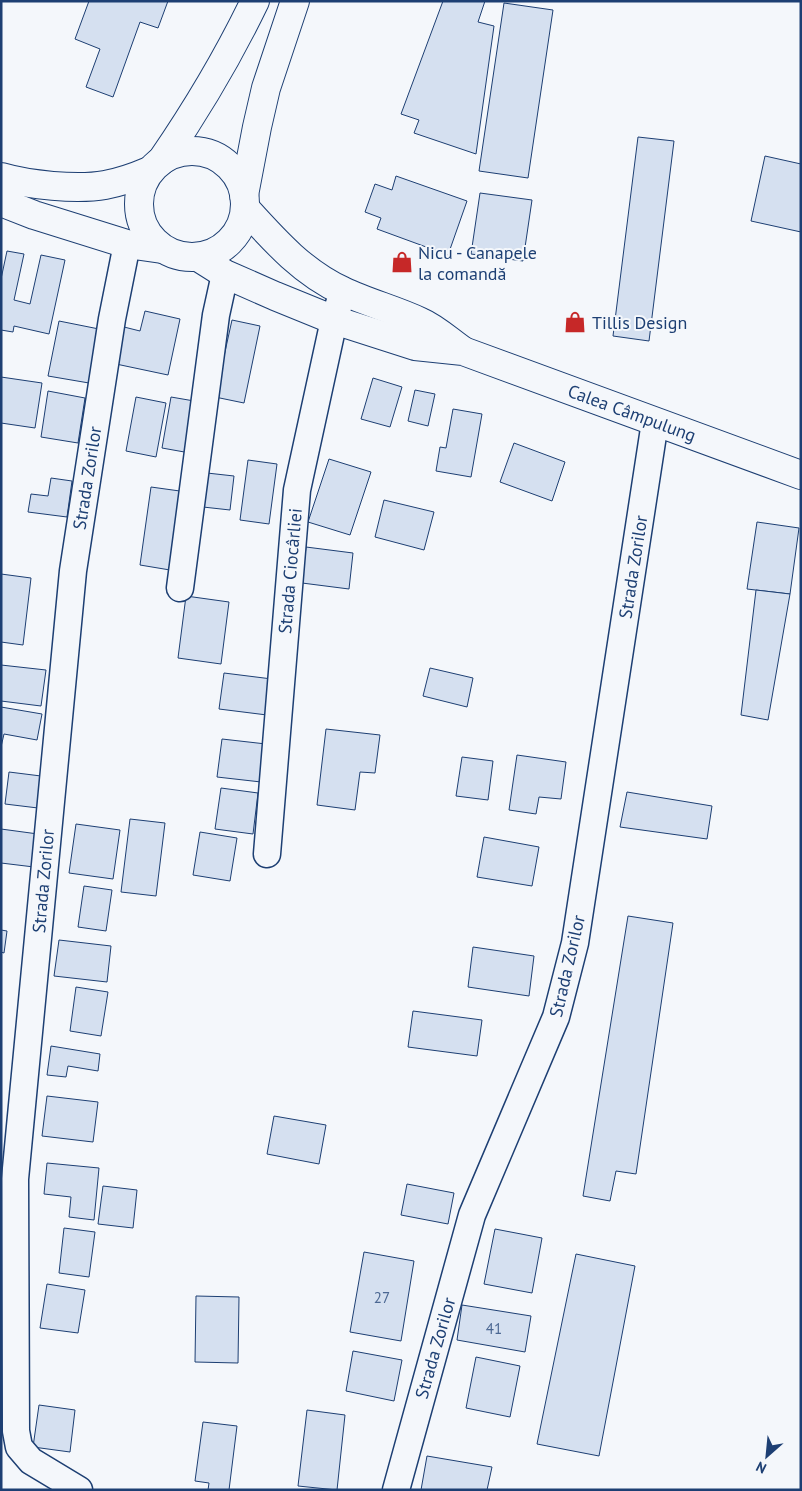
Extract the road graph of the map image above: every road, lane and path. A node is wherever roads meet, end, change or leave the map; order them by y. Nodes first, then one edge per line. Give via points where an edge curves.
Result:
1 (295, 1) edge
2 (252, 9) edge
3 (156, 166) junction
4 (1, 176) edge
5 (1, 202) edge
6 (245, 202) junction
7 (127, 244) junction
8 (162, 249) junction
9 (198, 257) junction
10 (226, 274) junction
11 (343, 291) junction
12 (334, 320) junction
13 (463, 351) junction
14 (655, 422) junction
15 (801, 475) edge
16 (180, 588) dead end
17 (267, 854) dead end
18 (8, 1193) edge
19 (80, 1490) edge
20 (396, 1490) edge

1 - 6 main road via 266,88
2 - 3 main road via 222,66
3 - 4 main road, Calea Câmpulung via 129,180 102,186 21,183
3 - 6 main road, Calea Câmpulung via 178,153 196,152 213,156 227,165 238,179
3 - 8 main road via 141,187 138,204 141,222 149,237
5 - 7 main road, Calea Câmpulung
6 - 9 main road, Calea Câmpulung via 242,222 235,236 212,254
6 - 11 main road, Calea Câmpulung via 271,237 300,265
7 - 8 main road, Calea Câmpulung
7 - 18 street, Strada Zorilor via 112,319 73,571 17,1160
8 - 9 main road, Calea Câmpulung via 180,256
9 - 10 main road, Calea Câmpulung
10 - 12 main road, Calea Câmpulung
10 - 16 street via 216,315
11 - 12 street, Strada Ciocârliei
11 - 13 main road, Calea Câmpulung via 423,322
12 - 13 main road, Calea Câmpulung via 415,346
12 - 17 street, Strada Ciocârliei via 297,490
13 - 14 main road, Calea Câmpulung
14 - 15 main road, Calea Câmpulung
14 - 20 street, Strada Zorilor via 576,943 556,1017 472,1215
18 - 19 street, Strada Zorilor via 19,1447 32,1461

